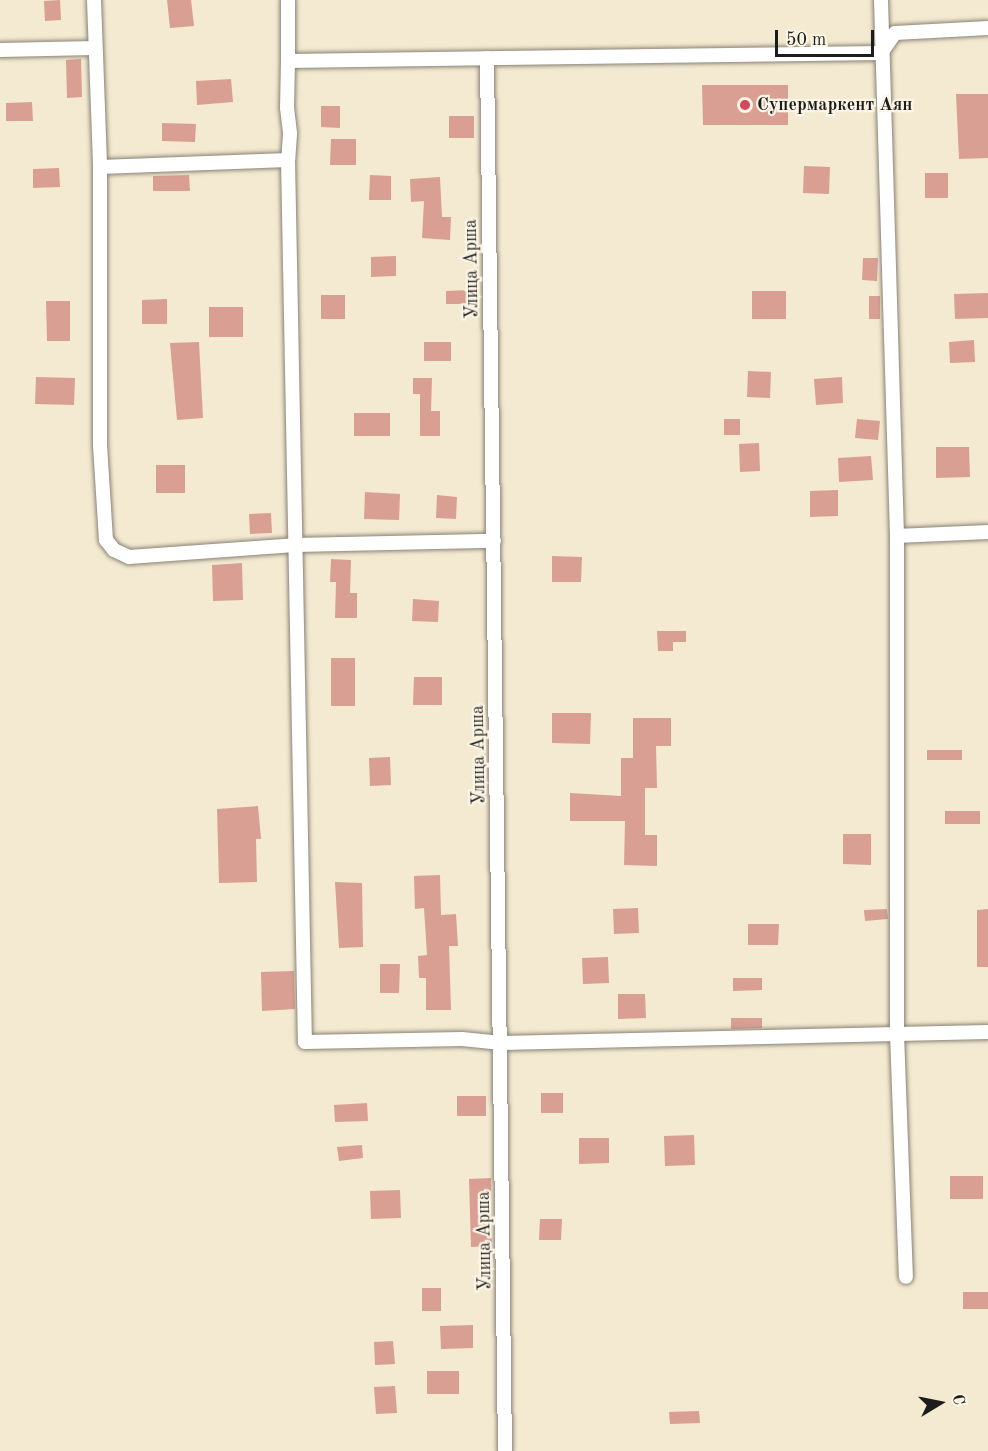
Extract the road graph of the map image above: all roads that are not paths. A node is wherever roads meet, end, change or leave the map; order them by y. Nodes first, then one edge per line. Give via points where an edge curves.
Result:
1 (94, 0) edge
2 (288, 0) edge
3 (881, 0) edge
4 (988, 28) edge
5 (94, 48) junction
6 (0, 50) edge
7 (881, 53) junction
8 (487, 58) junction
9 (288, 61) junction
10 (288, 160) junction
11 (100, 167) junction
12 (988, 532) edge
13 (897, 536) junction
14 (494, 541) junction
15 (295, 545) junction
16 (988, 1032) edge
17 (897, 1034) junction
18 (502, 1043) junction
19 (906, 1277) dead end
20 (505, 1451) edge

1 - 5 street
2 - 9 street
3 - 7 street
4 - 7 street via 895,33
5 - 6 street
5 - 11 street
7 - 8 street
7 - 13 street
8 - 9 street
8 - 14 street, Улица Арша
9 - 10 street
10 - 11 street
10 - 15 street
11 - 15 street via 100,445 106,540 114,550 129,557
12 - 13 street
13 - 17 street
14 - 15 street
14 - 18 street, Улица Арша
15 - 18 street via 305,1042 462,1039
16 - 17 street
17 - 18 street
17 - 19 street
18 - 20 street, Улица Арша

